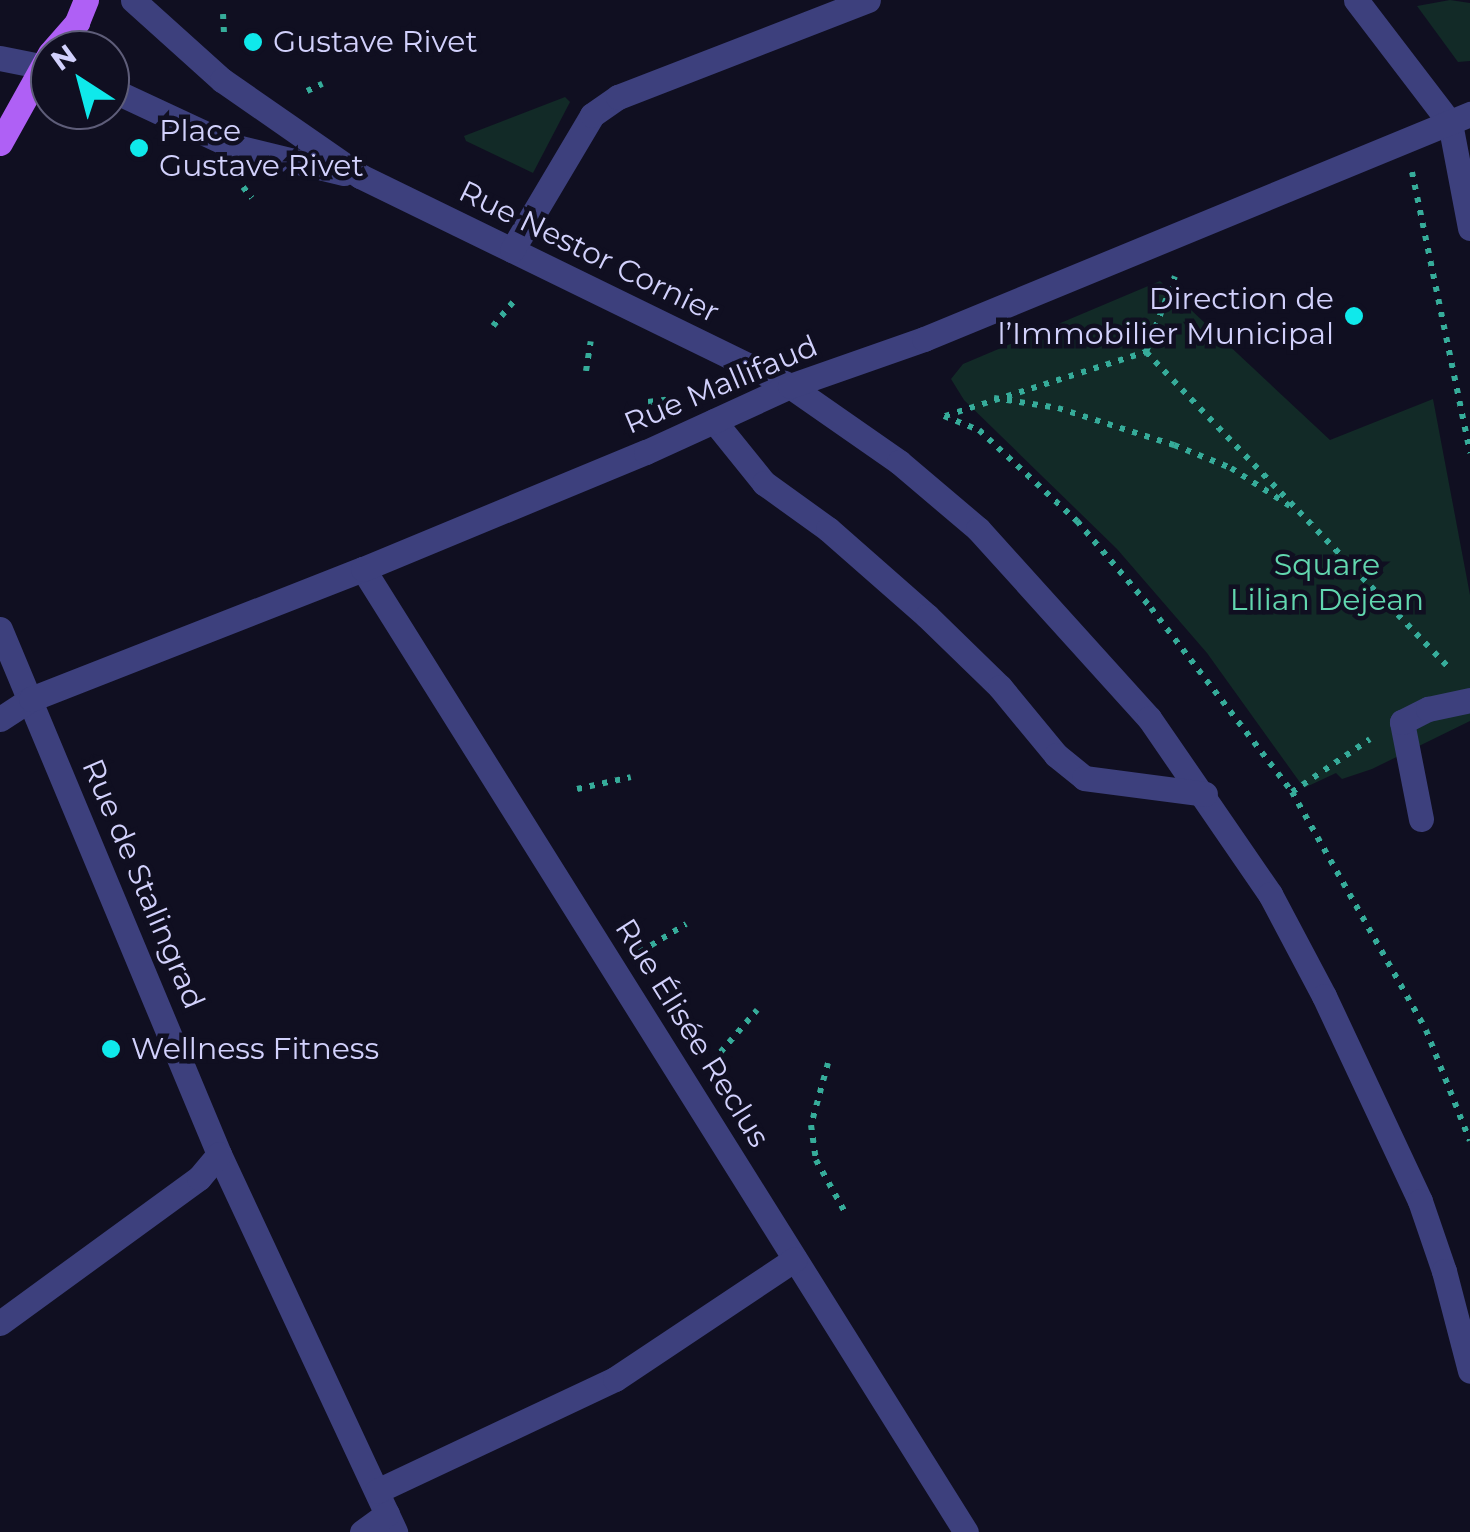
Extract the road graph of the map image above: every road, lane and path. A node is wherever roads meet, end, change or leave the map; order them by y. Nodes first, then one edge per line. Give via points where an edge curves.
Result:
1 (86, 0) edge
2 (133, 0) edge
3 (868, 0) edge
4 (1356, 0) edge
5 (71, 30) edge
6 (0, 58) edge
7 (30, 59) edge
8 (322, 84) dead end
9 (30, 90) edge
10 (307, 91) dead end
11 (130, 98) edge
12 (1460, 118) edge
13 (1406, 142) junction
14 (0, 143) edge
15 (360, 176) junction
16 (245, 188) dead end
17 (252, 198) dead end
18 (1470, 228) edge
19 (512, 250) junction
20 (1178, 269) dead end
21 (513, 302) dead end
22 (493, 326) dead end
23 (592, 341) dead end
24 (1146, 352) junction
25 (586, 372) dead end
26 (790, 386) junction
27 (994, 398) junction
28 (714, 421) junction
29 (1470, 453) edge
30 (1300, 513) junction
31 (364, 569) junction
32 (0, 628) edge
33 (1457, 676) dead end
34 (30, 699) junction
35 (1470, 700) edge
36 (0, 719) edge
37 (1402, 722) junction
38 (631, 777) dead end
39 (577, 789) dead end
40 (1292, 792) junction
41 (1205, 794) junction
42 (1421, 819) dead end
43 (686, 924) dead end
44 (614, 969) junction
45 (757, 1010) dead end
46 (828, 1064) dead end
47 (688, 1088) junction
48 (1470, 1141) edge
49 (219, 1154) junction
50 (846, 1214) dead end
51 (795, 1259) junction
52 (0, 1323) edge
53 (1470, 1371) edge
54 (386, 1512) edge
55 (362, 1532) edge
56 (966, 1532) edge

1 - 5 main road
2 - 15 street, Rue Nestor Cornier via 222,80
3 - 19 street via 618,97 592,115
4 - 12 street
6 - 7 street
8 - 10 path
9 - 14 main road
11 - 15 street, Rue Nestor Cornier via 232,146
12 - 13 street, Rue Mallifaud
12 - 18 street
13 - 26 street, Rue Mallifaud via 940,333
13 - 29 path
15 - 19 street, Rue Nestor Cornier
16 - 17 path
19 - 26 street, Rue Nestor Cornier
20 - 24 path
21 - 22 path
23 - 25 path
24 - 27 path
24 - 30 path
26 - 28 street, Rue Mallifaud
26 - 41 street, Rue Nestor Cornier via 899,462 978,529 1149,718
27 - 30 path via 1088,416 1174,445 1231,468
27 - 40 path via 944,416 979,430 1077,521
28 - 31 street, Rue Mallifaud
28 - 41 street via 764,483 927,616 1084,778
30 - 33 path
31 - 34 street, Rue Mallifaud
31 - 44 street, Rue Élisée Reclus
32 - 34 street, Rue de Stalingrad
34 - 36 street, Rue Mallifaud
34 - 49 street, Rue de Stalingrad
35 - 37 street
37 - 40 path
37 - 42 street
38 - 39 path
40 - 48 path via 1426,1030
41 - 53 street, Rue Nestor Cornier via 1270,894 1383,1118 1444,1270
43 - 44 path
44 - 47 street, Rue Élisée Reclus
45 - 47 path
46 - 50 path via 811,1124 816,1160
47 - 51 street, Rue Élisée Reclus
49 - 52 street via 199,1178
49 - 54 street, Rue de Stalingrad
51 - 54 street via 615,1379
51 - 56 street, Rue Élisée Reclus
54 - 55 street

